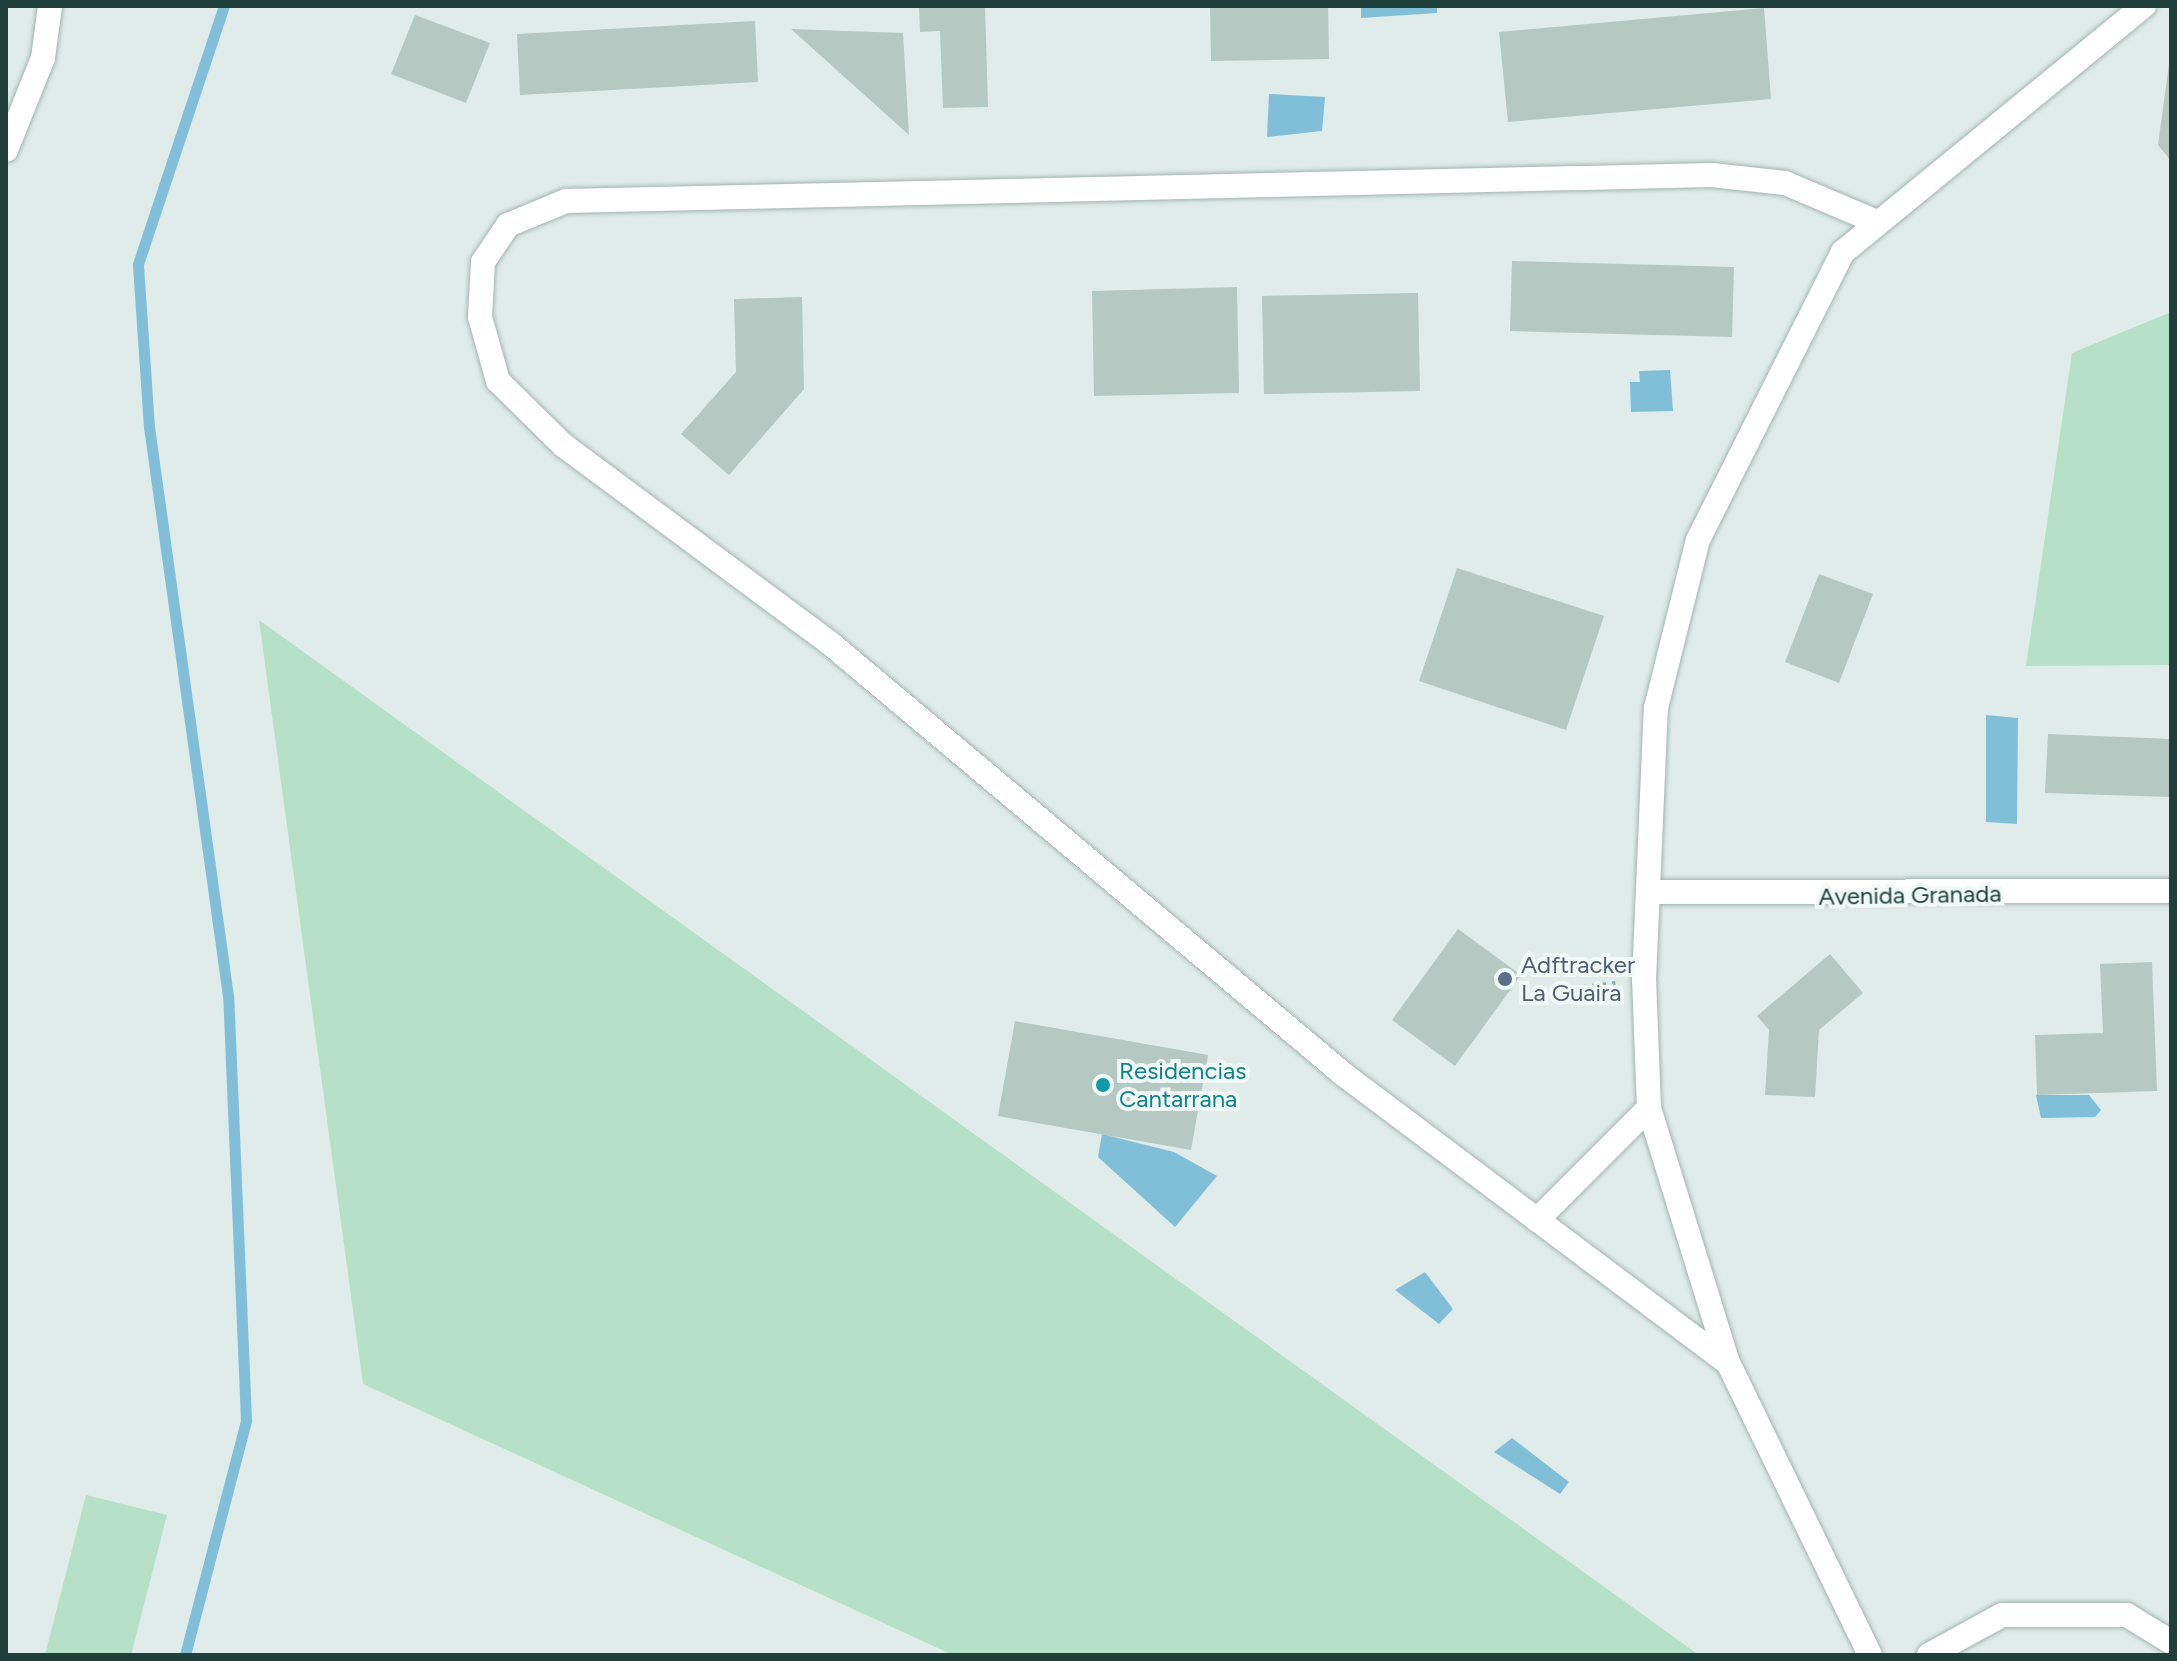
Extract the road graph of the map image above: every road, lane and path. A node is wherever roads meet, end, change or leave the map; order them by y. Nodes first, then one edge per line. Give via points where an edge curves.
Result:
1 (50, 6) edge
2 (2144, 6) edge
3 (6, 150) edge
4 (1877, 222) junction
5 (2171, 891) edge
6 (1649, 892) junction
7 (1644, 980) junction
8 (1543, 992) dead end
9 (1649, 1108) junction
10 (1537, 1220) junction
11 (1728, 1363) junction
12 (2171, 1642) edge
13 (1870, 1655) edge
14 (1929, 1655) edge

1 - 3 street via 43,58
2 - 4 street
4 - 6 street via 1843,252 1698,540 1656,708
4 - 10 street via 1785,183 1712,175 566,201 508,225 483,262 480,317 498,381 564,446 831,644 1342,1073
5 - 6 street, Avenida Granada
6 - 7 street
7 - 8 path
7 - 9 street
9 - 10 street
9 - 11 street
10 - 11 street
11 - 13 street
12 - 14 street via 2127,1615 2002,1615

